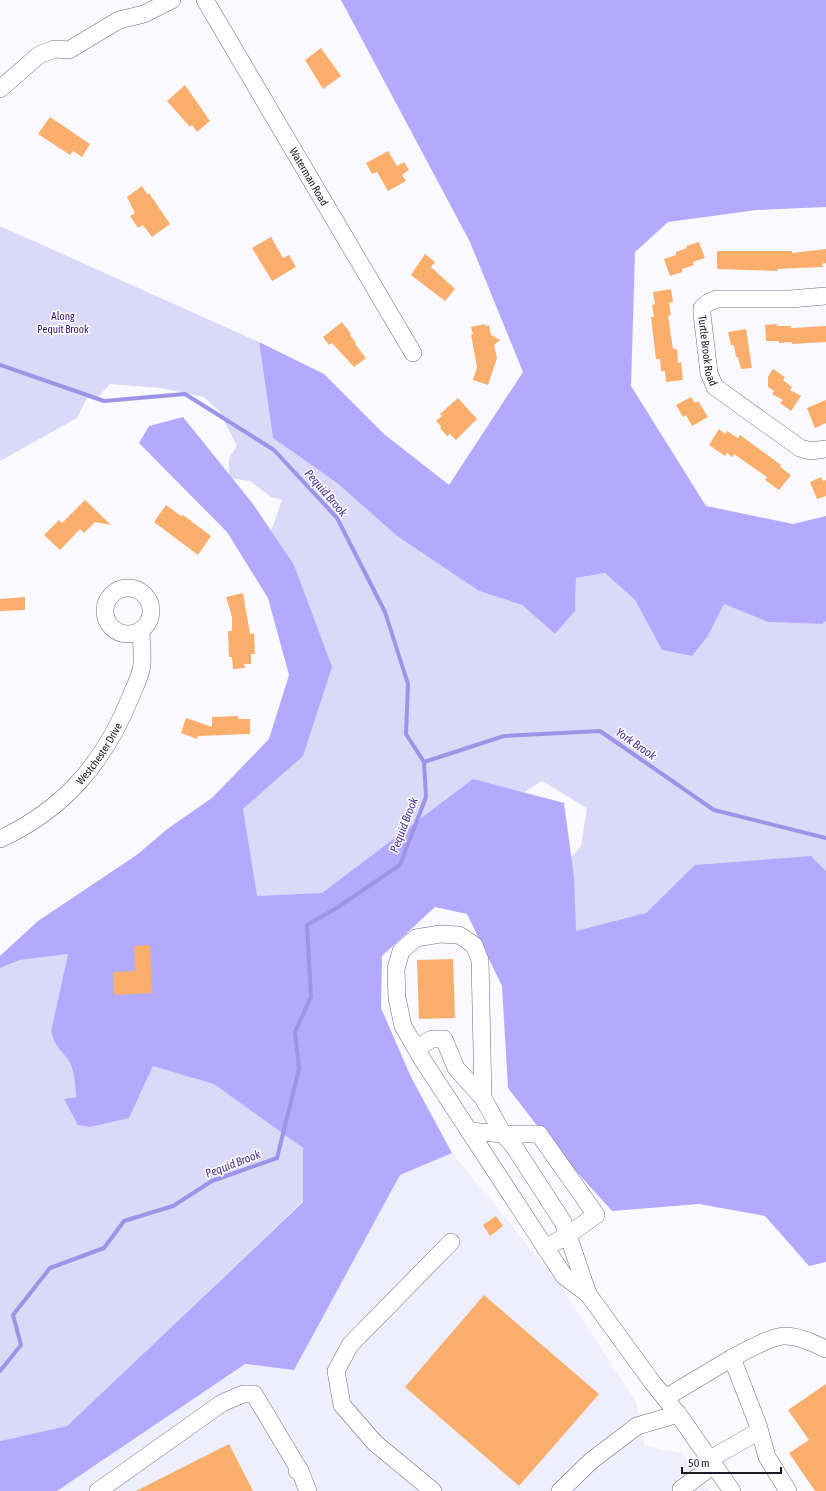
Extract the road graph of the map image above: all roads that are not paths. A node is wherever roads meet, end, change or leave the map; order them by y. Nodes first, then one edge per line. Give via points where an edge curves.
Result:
1 (172, 0) edge
2 (205, 0) edge
3 (0, 89) edge
4 (826, 296) edge
5 (413, 353) dead end
6 (826, 449) edge
7 (141, 631) dead end
8 (0, 839) edge
9 (416, 1048) junction
10 (456, 1068) junction
11 (432, 1074) junction
12 (483, 1098) junction
13 (470, 1131) junction
14 (503, 1134) junction
15 (568, 1235) junction
16 (451, 1242) dead end
17 (545, 1248) junction
18 (588, 1294) junction
19 (826, 1349) edge
20 (732, 1358) junction
21 (665, 1398) junction
22 (678, 1414) junction
23 (759, 1431) junction
24 (712, 1462) junction
25 (680, 1490) edge
26 (98, 1491) edge
27 (308, 1491) edge
28 (433, 1491) edge
29 (560, 1491) edge
30 (732, 1491) edge
31 (788, 1491) edge

1 - 3 street via 144,14 118,20 69,50 54,49 39,55
2 - 5 street, Waterman Road
4 - 6 street, Turtle Brook Road via 717,299 702,308 709,372 715,387 800,448 811,451
7 - 8 street, Westchester Drive via 141,669 121,719 99,759 76,787 36,818
9 - 10 street via 432,1039 444,1039
9 - 11 street
9 - 12 street via 404,1026 397,998 396,969 401,951 416,938 440,934 459,935 474,945 480,960
10 - 11 street
10 - 12 street
11 - 13 street
12 - 14 street
13 - 14 street
13 - 17 street
14 - 15 street via 526,1164 563,1222
14 - 15 street via 539,1134 596,1215
15 - 17 street
15 - 18 street
16 - 28 street via 350,1345 336,1371 342,1405 375,1442
17 - 18 street via 564,1276
18 - 21 street
19 - 20 street via 807,1340 783,1336 750,1348
20 - 21 street
20 - 23 street
21 - 22 street
22 - 24 street
22 - 29 street via 637,1426 591,1462
23 - 24 street
23 - 31 street via 767,1457
24 - 25 street
24 - 30 street
26 - 27 street via 222,1403 243,1394 254,1394

